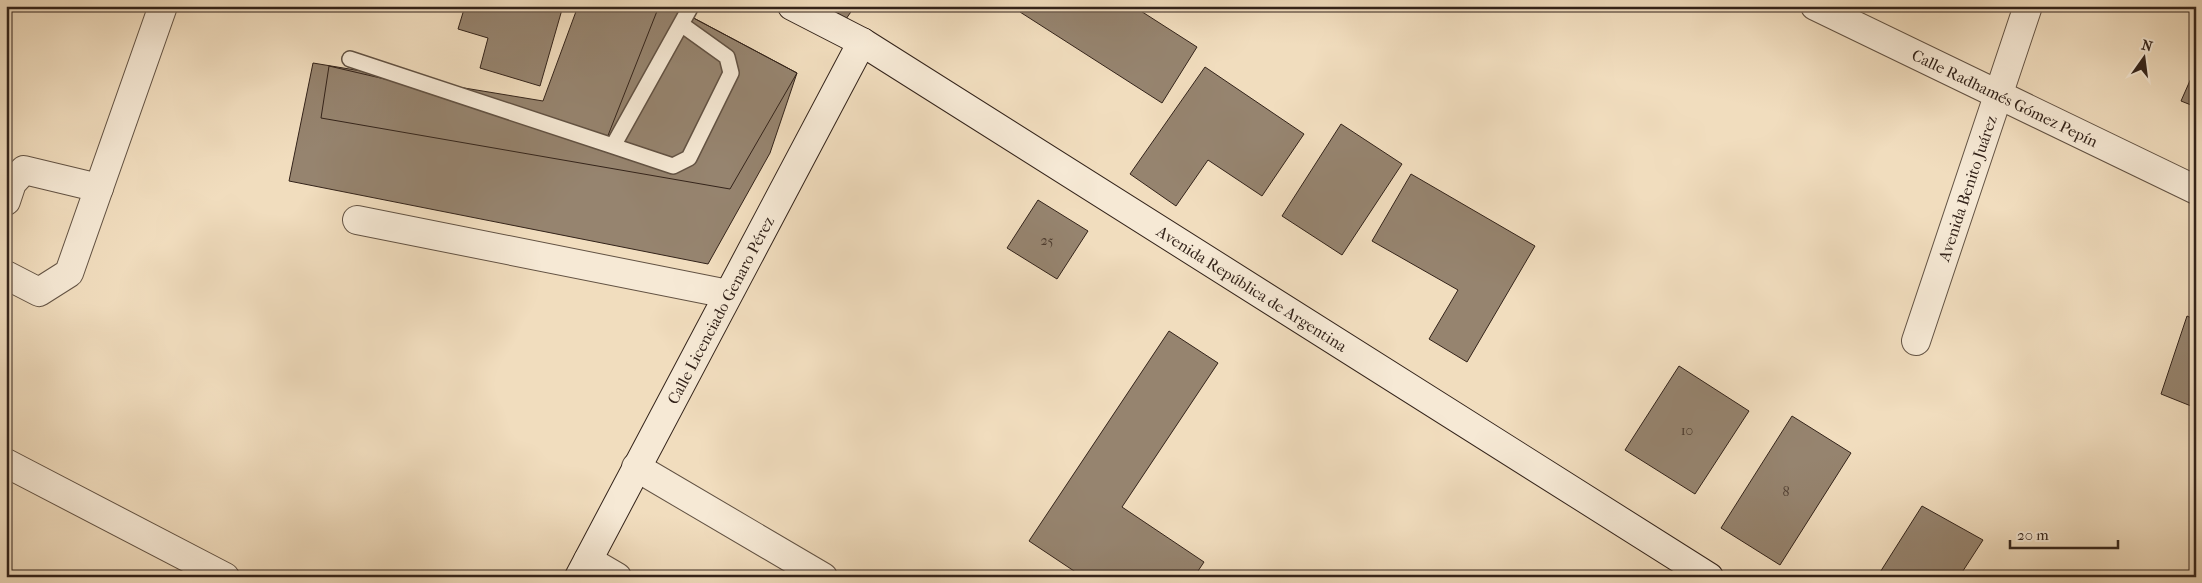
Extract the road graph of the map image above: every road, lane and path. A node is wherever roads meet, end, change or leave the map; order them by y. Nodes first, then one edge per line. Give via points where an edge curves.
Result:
1 (163, 6) edge
2 (691, 6) edge
3 (792, 6) edge
4 (1814, 6) edge
5 (2028, 6) edge
6 (681, 24) junction
7 (862, 42) junction
8 (350, 59) dead end
9 (1999, 96) junction
10 (613, 146) junction
11 (99, 188) junction
12 (2196, 190) edge
13 (6, 201) edge
14 (357, 220) dead end
15 (6, 275) edge
16 (728, 294) junction
17 (1916, 341) dead end
18 (6, 463) edge
19 (636, 467) junction
20 (583, 568) edge
21 (225, 577) edge
22 (617, 577) edge
23 (823, 577) edge
24 (1709, 577) edge

1 - 11 street
2 - 6 lane
3 - 7 street, Avenida República de Argentina
4 - 9 street, Calle Radhamés Gómez Pepín
5 - 9 street, Avenida Benito Juárez
6 - 10 lane
6 - 10 lane via 727,57 730,73 689,158 673,166
7 - 16 street, Calle Licenciado Genaro Pérez
7 - 24 street, Avenida República de Argentina
8 - 10 lane
9 - 12 street, Calle Radhamés Gómez Pepín
9 - 17 street, Avenida Benito Juárez
11 - 13 street via 24,170 12,183
11 - 15 street via 69,273 39,292
14 - 16 street
16 - 19 street, Calle Licenciado Genaro Pérez
18 - 21 street
19 - 20 street, Calle Licenciado Genaro Pérez
19 - 23 street
20 - 22 street

